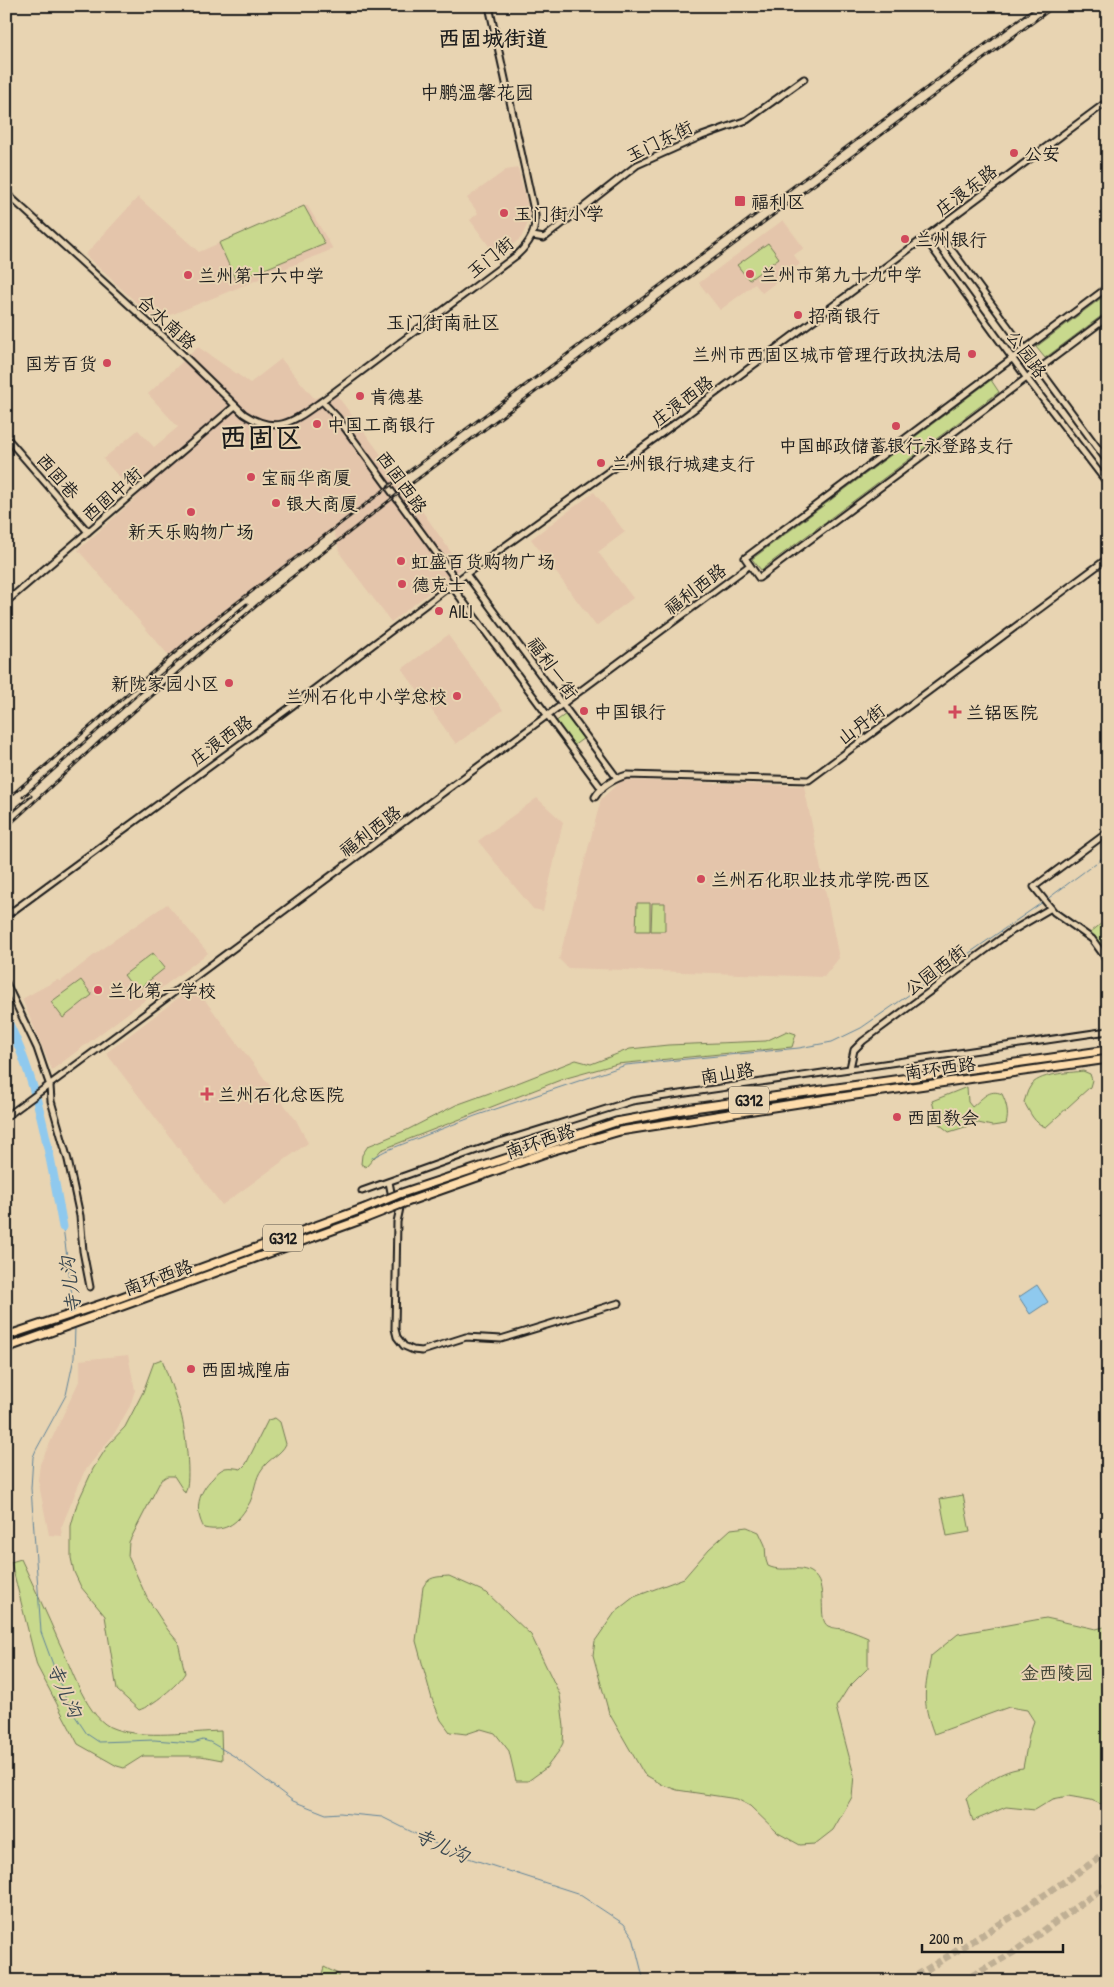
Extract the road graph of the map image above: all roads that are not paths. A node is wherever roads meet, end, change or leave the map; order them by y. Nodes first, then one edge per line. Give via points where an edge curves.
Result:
1 (488, 6) edge
2 (804, 78) dead end
3 (1108, 101) edge
4 (6, 193) edge
5 (937, 230) junction
6 (533, 236) junction
7 (925, 238) junction
8 (1108, 287) edge
9 (1108, 317) edge
10 (1025, 348) junction
11 (1012, 357) junction
12 (1039, 368) junction
13 (1026, 377) junction
14 (322, 401) junction
15 (235, 406) junction
16 (6, 437) edge
17 (1108, 462) edge
18 (1108, 484) edge
19 (88, 532) junction
20 (1108, 558) edge
21 (750, 565) junction
22 (466, 574) junction
23 (458, 580) junction
24 (451, 585) junction
25 (6, 602) edge
26 (562, 705) junction
27 (547, 716) junction
28 (618, 778) junction
29 (602, 789) junction
30 (595, 797) dead end
31 (1108, 832) edge
32 (1051, 908) junction
33 (6, 916) edge
34 (1108, 961) edge
35 (6, 983) edge
36 (1108, 1031) edge
37 (1108, 1050) edge
38 (1108, 1060) edge
39 (850, 1068) junction
40 (48, 1087) junction
41 (6, 1117) edge
42 (386, 1183) junction
43 (362, 1191) dead end
44 (90, 1287) dead end
45 (619, 1303) dead end
46 (6, 1336) edge
47 (6, 1348) edge

1 - 6 street, 玉门街 via 536,215
2 - 6 street, 玉门东街 via 747,120 640,164 544,238
3 - 5 street, 庄浪东路
4 - 15 street, 合水南路
5 - 7 street, 庄浪西路
5 - 10 street, 公园路
6 - 14 street, 玉门街 via 518,255
7 - 11 street, 公园路
7 - 22 street, 庄浪西路
8 - 10 street, 福利西路
9 - 12 street
10 - 11 street, 福利西路
10 - 12 street, 公园路
11 - 13 street, 公园路
11 - 21 street, 福利西路 via 744,558
12 - 13 street
12 - 17 street, 公园路
13 - 18 street, 公园路
13 - 21 street via 759,578
14 - 15 street, 合水南路 via 297,418 277,426 258,422
14 - 23 street, 西固西路
15 - 19 street, 西固中街
16 - 19 street, 西固巷
19 - 25 street, 西固中街
20 - 28 street, 山丹街 via 809,780 627,775
21 - 26 street, 福利西路
22 - 23 street, 庄浪西路
22 - 26 street, 福利一街
23 - 24 street, 庄浪西路
24 - 27 street, 福利一街
24 - 33 street, 庄浪西路
26 - 27 street, 福利西路
26 - 28 street, 福利一街
27 - 29 street, 福利一街
27 - 40 street, 福利西路
28 - 29 street, 山丹街
29 - 30 street, 山丹街
31 - 32 street via 1034,887
32 - 34 street via 1092,940
32 - 39 street, 公园西街 via 1010,932 863,1041 854,1050
35 - 40 street via 37,1048
36 - 39 street, 南山路
37 - 46 highway, 南环西路 / G312, bridge via 693,1108 616,1122 399,1194 183,1275
38 - 47 highway, 南环西路 / G312, bridge via 620,1131 551,1151
39 - 42 street, 南山路 via 632,1101 494,1144
40 - 41 street, 福利西路
40 - 44 street via 80,1216
42 - 43 street, 南山路
42 - 45 street via 400,1208 395,1329 407,1348 422,1351 466,1337 500,1339

